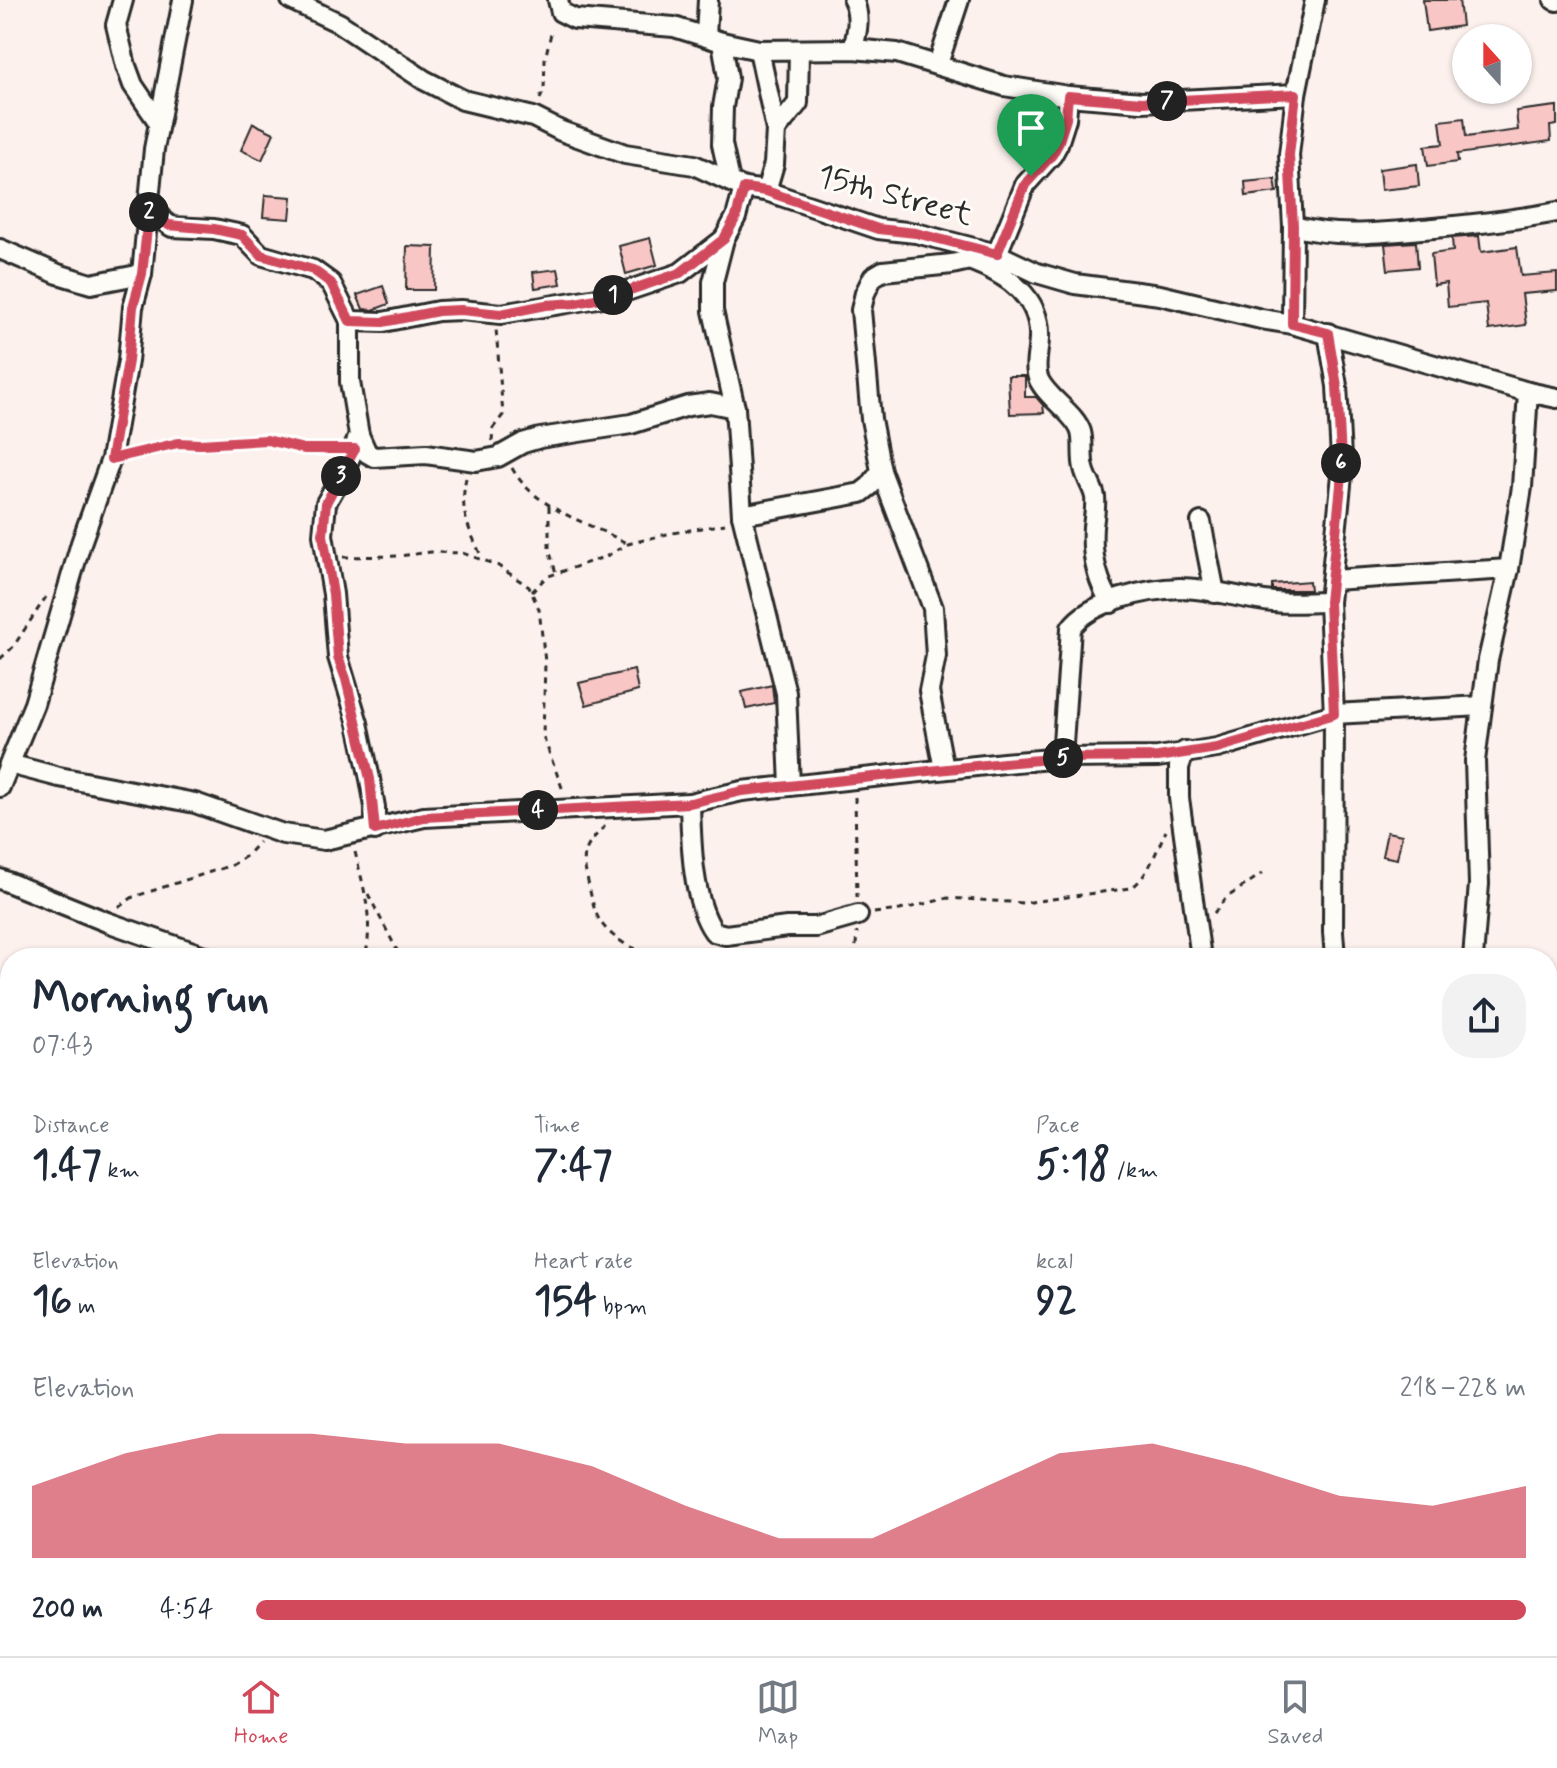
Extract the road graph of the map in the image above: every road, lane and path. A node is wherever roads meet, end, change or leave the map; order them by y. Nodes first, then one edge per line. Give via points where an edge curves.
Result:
1 (123, 0) edge
2 (183, 0) edge
3 (291, 0) edge
4 (708, 0) edge
5 (853, 0) edge
6 (959, 0) edge
7 (1315, 0) edge
8 (559, 6) edge
9 (714, 39) junction
10 (853, 49) junction
11 (759, 50) junction
12 (799, 50) junction
13 (938, 64) junction
14 (1296, 94) junction
15 (1068, 96) junction
16 (533, 117) junction
17 (159, 123) junction
18 (776, 130) junction
19 (737, 185) junction
20 (766, 191) junction
21 (150, 202) junction
22 (1557, 212) edge
23 (1293, 226) junction
24 (724, 239) junction
25 (0, 249) edge
26 (997, 254) junction
27 (972, 261) junction
28 (142, 274) junction
29 (501, 314) junction
30 (350, 321) junction
31 (1292, 324) junction
32 (1328, 333) junction
33 (1528, 392) junction
34 (1557, 398) edge
35 (735, 408) junction
36 (357, 442) junction
37 (507, 453) junction
38 (111, 459) junction
39 (482, 460) junction
40 (881, 471) junction
41 (549, 505) junction
42 (743, 518) junction
43 (1201, 522) dead end
44 (628, 544) junction
45 (326, 557) junction
46 (483, 559) junction
47 (1509, 569) junction
48 (556, 573) junction
49 (1332, 580) junction
50 (50, 590) dead end
51 (532, 592) junction
52 (1215, 593) junction
53 (1329, 602) junction
54 (1111, 603) junction
55 (0, 659) edge
56 (1482, 706) junction
57 (1334, 714) junction
58 (1185, 751) junction
59 (1062, 758) junction
60 (9, 764) junction
61 (944, 769) junction
62 (855, 781) junction
63 (790, 786) junction
64 (0, 787) edge
65 (1179, 798) junction
66 (690, 803) junction
67 (569, 808) junction
68 (620, 808) junction
69 (272, 830) junction
70 (375, 830) junction
71 (351, 835) junction
72 (1263, 873) dead end
73 (0, 879) edge
74 (365, 889) junction
75 (858, 915) junction
76 (107, 922) junction
77 (181, 948) edge
78 (367, 948) edge
79 (396, 948) edge
80 (633, 948) edge
81 (856, 948) edge
82 (1200, 948) edge
83 (1200, 948) edge
84 (1335, 948) edge
85 (1474, 948) edge

1 - 17 street via 116,25 126,66
2 - 17 street
3 - 16 street, 15th Street via 339,23 463,100
4 - 9 street
5 - 10 street via 858,25
6 - 13 street
7 - 14 street
8 - 9 street via 575,19 674,27
8 - 16 path via 548,44 544,90
9 - 11 street
9 - 19 street via 728,78 722,144
10 - 12 street
10 - 13 street
11 - 12 street
11 - 18 street
12 - 18 street via 798,103
13 - 15 street via 1004,86
14 - 15 street via 1142,102
14 - 23 street via 1289,155
15 - 26 street via 1058,144 1025,185
16 - 19 street, 15th Street via 625,154 694,165
17 - 21 street
18 - 20 street
19 - 20 street, 15th Street
19 - 24 street via 736,217
20 - 26 street, 15th Street via 878,229
21 - 28 street
21 - 30 street via 168,225 242,235 261,255 313,270 331,283
22 - 23 street via 1374,234 1332,234
23 - 31 street
24 - 29 street via 680,273 648,284 589,301
24 - 35 street via 713,282 713,311
25 - 28 street via 91,284
26 - 27 street
26 - 31 street, 15th Street via 1075,284 1160,295
27 - 40 street via 883,271 865,293 862,336
27 - 54 street via 1004,275 1033,308 1040,334 1039,381 1081,431 1083,464 1095,497 1098,582
28 - 38 street
29 - 30 street via 450,310 383,322
29 - 39 path via 496,341 503,415
30 - 36 street
31 - 32 street, 15th Street
32 - 33 street, 15th Street
32 - 49 street via 1342,475
33 - 34 street, 15th Street
33 - 47 street via 1522,487
35 - 37 street via 688,406 631,424 540,438
35 - 42 street
36 - 38 path via 304,449 267,440 178,443
36 - 39 street via 374,457 426,454
36 - 45 street via 326,503
37 - 39 street
37 - 41 path via 518,477
38 - 60 street via 34,704
39 - 46 path via 468,468 462,505
40 - 42 street via 861,493
40 - 61 street via 933,608 936,656 929,691
41 - 44 path
41 - 48 path via 549,549
42 - 44 path
42 - 63 street via 786,693
43 - 52 street
44 - 48 path
45 - 46 path via 431,552
45 - 70 street via 338,657 370,779
46 - 51 path via 513,574
47 - 49 street
47 - 56 street
48 - 51 path
49 - 53 street
50 - 55 path
51 - 67 path via 545,662 543,736
52 - 53 street via 1276,602
52 - 54 street via 1180,588
53 - 57 street
54 - 59 street via 1091,610 1071,628
56 - 57 street
56 - 85 street via 1475,761 1479,884
57 - 58 street via 1217,748
57 - 84 street
58 - 59 street via 1158,757
58 - 65 street
59 - 61 street
60 - 64 street
60 - 69 street via 195,803
61 - 62 street
62 - 63 street
62 - 75 path
63 - 66 street
65 - 75 path via 1148,868 1131,888 1024,903 948,898
65 - 82 street
66 - 68 street
66 - 75 street via 701,903 714,932 816,927
67 - 68 street
67 - 70 street via 424,817
68 - 80 path via 585,852 585,868 593,912
69 - 71 street via 324,840
69 - 76 path via 237,862 128,899
70 - 71 street
71 - 74 path
72 - 83 path via 1219,905
73 - 76 street
74 - 78 path
74 - 79 path
75 - 81 path
76 - 77 street

